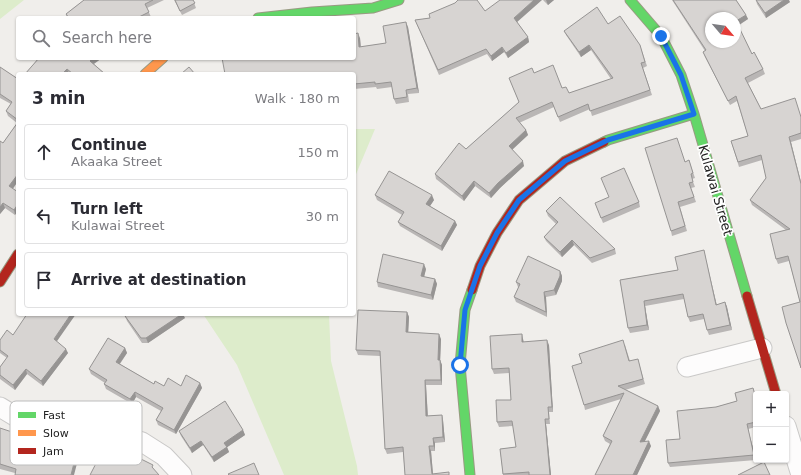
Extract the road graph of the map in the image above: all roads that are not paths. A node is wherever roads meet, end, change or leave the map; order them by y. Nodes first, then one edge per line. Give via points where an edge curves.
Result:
1 (399, 0) edge
2 (630, 0) edge
3 (312, 6) edge
4 (267, 16) edge
5 (161, 60) edge
6 (147, 72) edge
7 (694, 114) junction
8 (16, 257) edge
9 (0, 282) edge
10 (762, 348) junction
11 (687, 368) dead end
12 (775, 391) edge
13 (0, 407) edge
14 (10, 413) edge
15 (786, 427) edge
16 (142, 442) edge
17 (182, 475) edge
18 (470, 475) edge
19 (801, 475) edge

1 - 3 street via 373,8
2 - 7 street, Kulawai Street via 661,36 681,75
3 - 4 street
5 - 6 street
7 - 10 street, Kulawai Street
7 - 18 street via 608,140 565,161 519,200 497,233 480,266 465,310 460,365
8 - 9 street
10 - 11 street
10 - 12 street, Kulawai Street
13 - 14 street
15 - 19 street
16 - 17 street via 164,456

